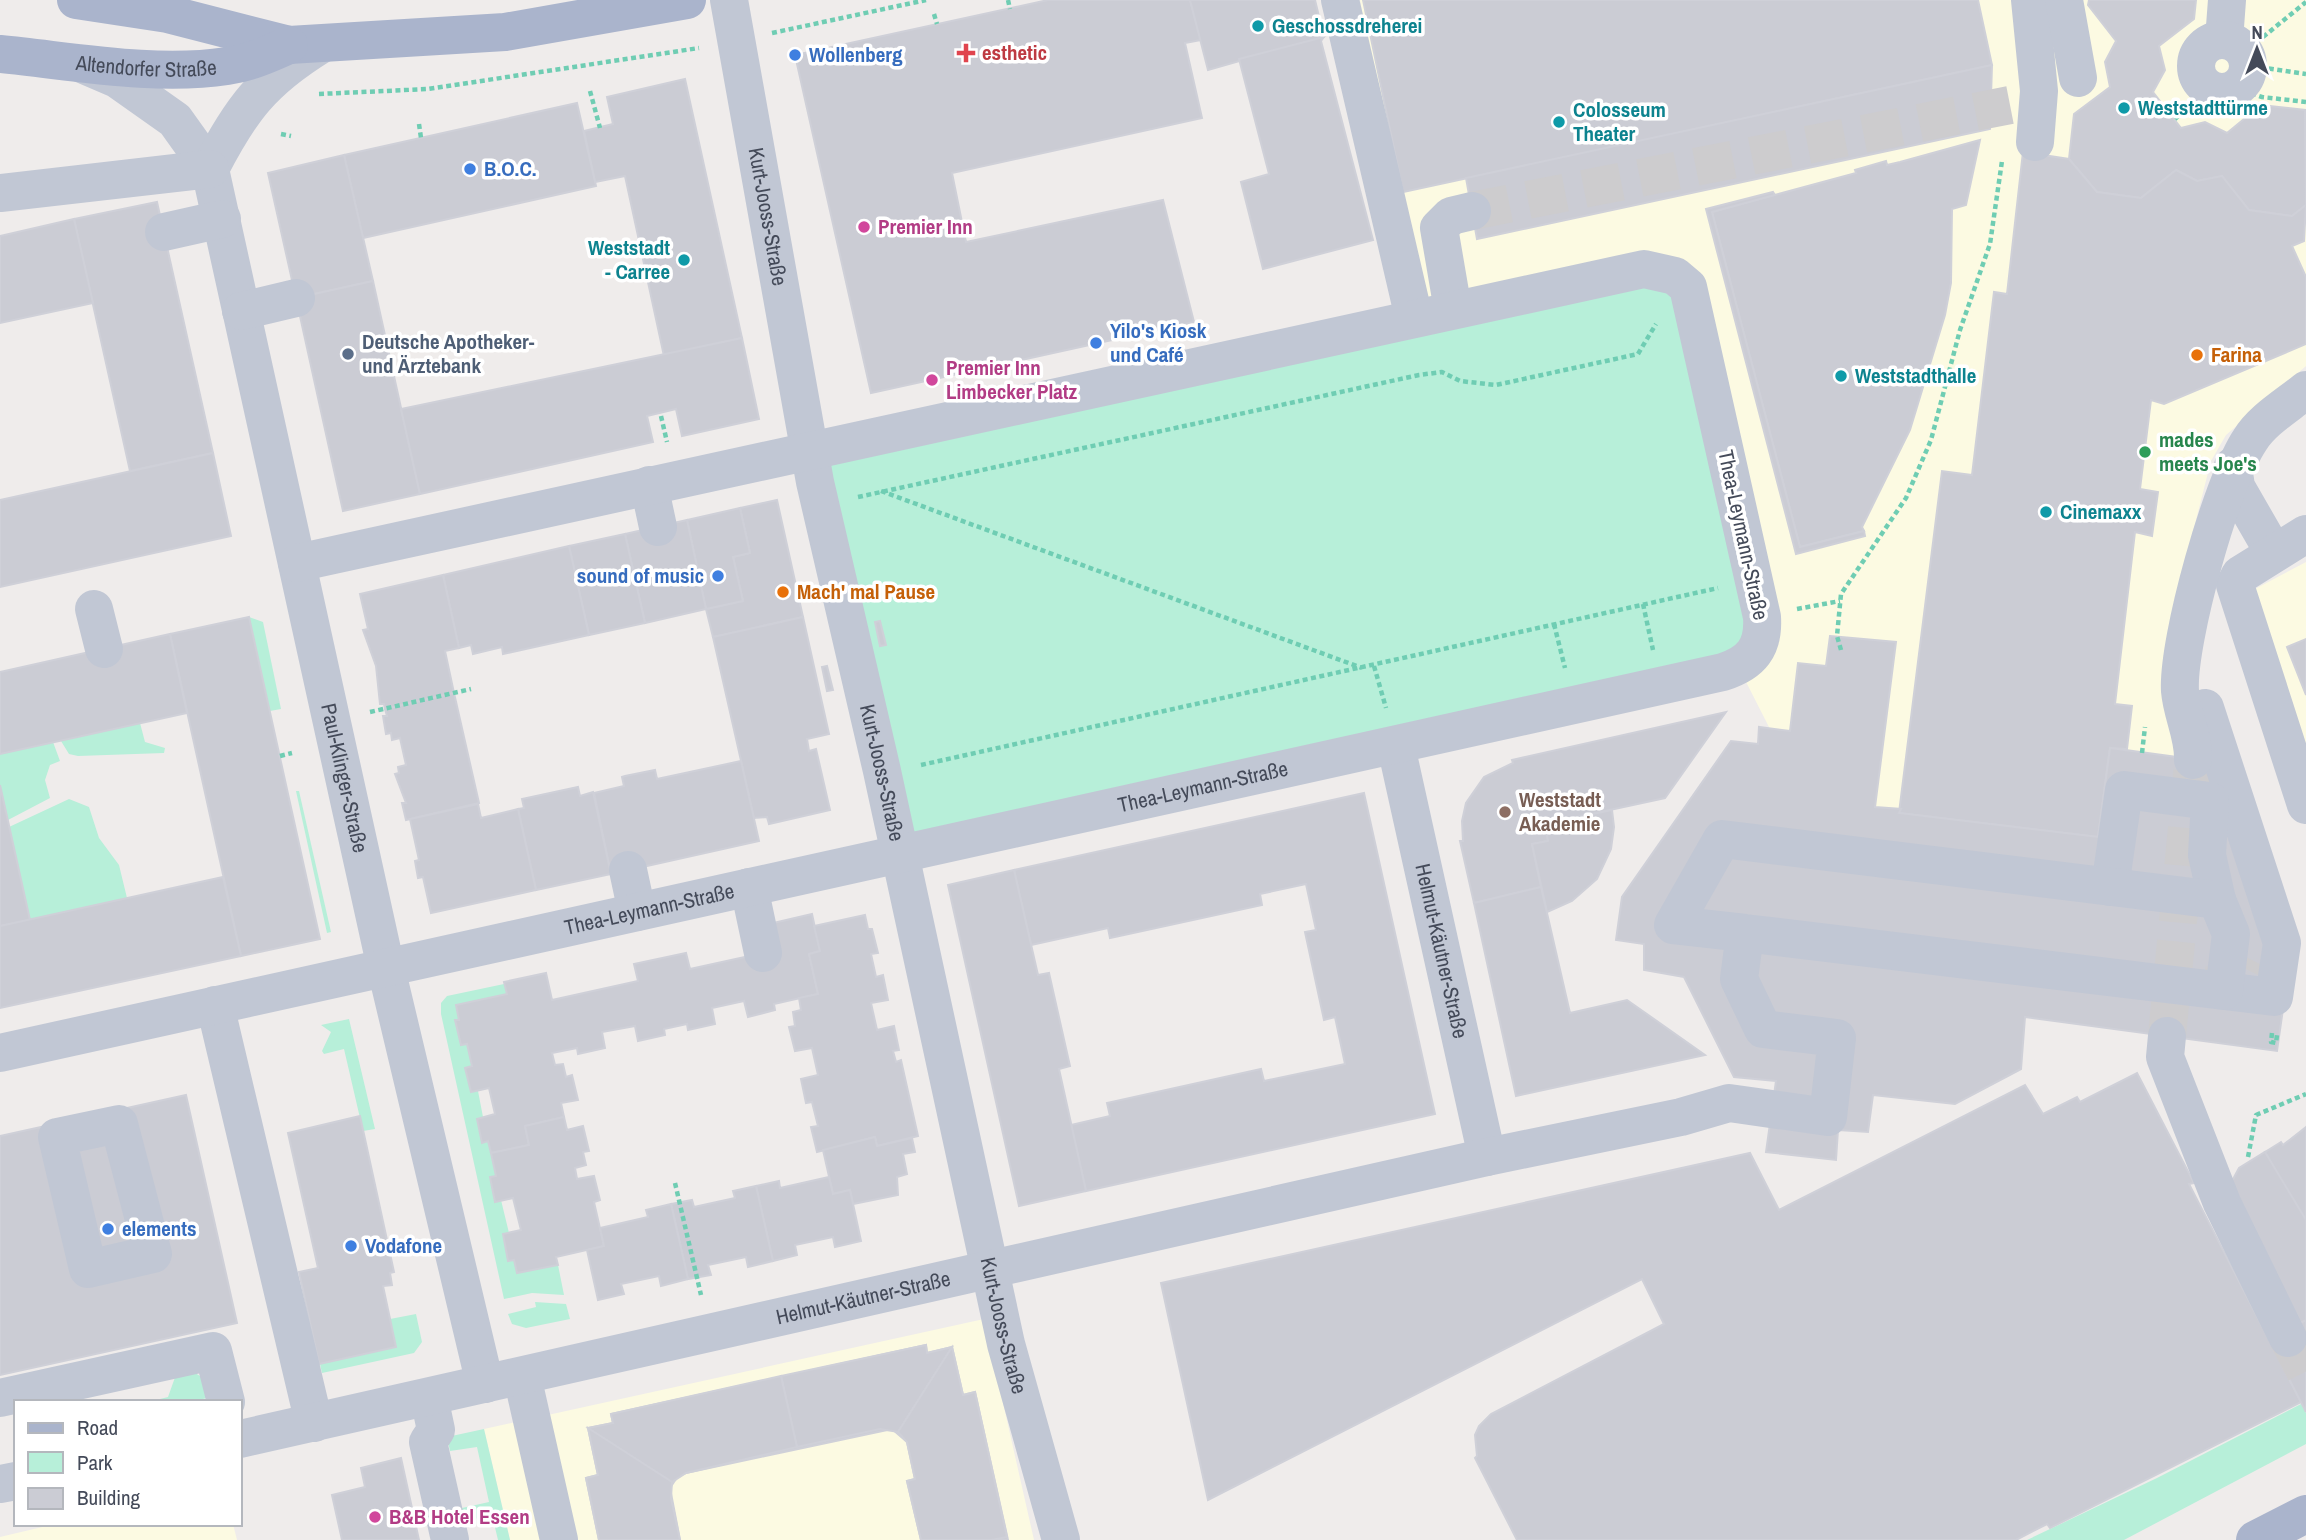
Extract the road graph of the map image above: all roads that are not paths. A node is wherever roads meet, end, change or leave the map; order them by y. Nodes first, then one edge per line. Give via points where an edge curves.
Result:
1 (76, 0) edge
2 (687, 0) edge
3 (729, 0) edge
4 (1340, 0) edge
5 (2030, 0) edge
6 (2064, 0) edge
7 (2227, 0) edge
8 (574, 12) edge
9 (304, 45) junction
10 (0, 54) edge
11 (74, 62) junction
12 (2232, 67) road end
13 (2078, 78) dead end
14 (2019, 150) road end
15 (210, 169) junction
16 (0, 193) edge
17 (1472, 211) tunnel mouth
18 (222, 219) junction
19 (164, 232) dead end
20 (296, 298) dead end
21 (1453, 310) junction
22 (241, 311) junction
23 (1414, 318) junction
24 (2306, 390) edge
25 (808, 451) junction
26 (2234, 466) junction
27 (649, 485) junction
28 (658, 527) dead end
29 (2290, 543) edge
30 (297, 563) junction
31 (94, 609) dead end
32 (104, 649) dead end
33 (2182, 667) junction
34 (1396, 746) junction
35 (2193, 760) tunnel mouth
36 (2210, 801) junction
37 (2306, 805) edge
38 (899, 854) junction
39 (628, 870) dead end
40 (749, 887) junction
41 (2110, 887) junction
42 (2217, 900) junction
43 (637, 912) junction
44 (1745, 933) junction
45 (763, 953) dead end
46 (2256, 962) tunnel mouth
47 (386, 968) junction
48 (2224, 991) junction
49 (215, 1005) junction
50 (2167, 1036) tunnel mouth
51 (0, 1053) edge
52 (1681, 1117) junction
53 (1768, 1135) dead end
54 (1487, 1157) junction
55 (990, 1270) junction
56 (2288, 1338) tunnel mouth
57 (523, 1376) junction
58 (485, 1384) junction
59 (429, 1397) junction
60 (0, 1398) edge
61 (225, 1400) edge
62 (314, 1423) junction
63 (242, 1439) edge
64 (2306, 1514) edge
65 (450, 1540) edge
66 (559, 1540) edge
67 (1060, 1540) edge
68 (2255, 1540) edge

1 - 9 main road, Altendorfer Straße via 168,14
2 - 8 main road, Altendorfer Straße
3 - 25 street, Kurt-Jooss-Straße
4 - 23 street
5 - 14 street via 2039,92
6 - 13 street
7 - 12 street
8 - 9 main road, Altendorfer Straße via 505,32
9 - 11 main road, Altendorfer Straße via 229,66 197,69
9 - 15 street via 234,122
10 - 11 main road, Altendorfer Straße
11 - 15 street, Paul-Klinger-Straße via 117,79 175,120
15 - 16 street
15 - 18 street, Paul-Klinger-Straße
17 - 21 street via 1451,216 1439,228
18 - 19 street
18 - 22 street, Paul-Klinger-Straße
20 - 22 street
21 - 23 street
21 - 34 street, Thea-Leymann-Straße via 1644,269 1675,276 1688,287 1763,633 1758,649 1740,666
22 - 30 street, Paul-Klinger-Straße
23 - 25 street
24 - 26 street via 2252,436
25 - 27 street
25 - 38 street, Kurt-Jooss-Straße
26 - 29 street via 2236,487
26 - 33 street via 2191,610
27 - 28 street
27 - 30 street
29 - 37 street via 2240,575 2235,585
30 - 47 street, Paul-Klinger-Straße
31 - 32 street
33 - 35 street via 2180,689
33 - 48 street via 2198,688 2282,943 2274,997
34 - 38 street, Thea-Leymann-Straße
34 - 54 street, Helmut-Käutner-Straße
36 - 41 street via 2124,790
36 - 42 street via 2207,855
36 - 46 street via 2259,936
38 - 40 street, Thea-Leymann-Straße
38 - 55 street, Kurt-Jooss-Straße
39 - 43 street
40 - 43 street, Thea-Leymann-Straße
40 - 45 street
41 - 42 street
41 - 44 street via 1722,839 1673,925
42 - 48 street via 2231,934
43 - 47 street, Thea-Leymann-Straße
44 - 48 street
44 - 52 street, Helmut-Käutner-Straße via 1739,979 1763,1029 1837,1038 1828,1117 1729,1103
47 - 49 street, Thea-Leymann-Straße
47 - 58 street, Paul-Klinger-Straße
49 - 51 street, Thea-Leymann-Straße via 70,1051
49 - 62 street
50 - 56 street via 2165,1057 2222,1203
52 - 53 street
52 - 54 street, Helmut-Käutner-Straße
54 - 55 street, Helmut-Käutner-Straße
55 - 57 street, Helmut-Käutner-Straße
55 - 67 street, Kurt-Jooss-Straße via 1020,1401
57 - 58 street, Helmut-Käutner-Straße
57 - 66 street
58 - 59 street, Helmut-Käutner-Straße
59 - 62 street, Helmut-Käutner-Straße
59 - 65 street via 436,1430 428,1442
60 - 61 street via 213,1351
62 - 63 street, Helmut-Käutner-Straße
64 - 68 main road

